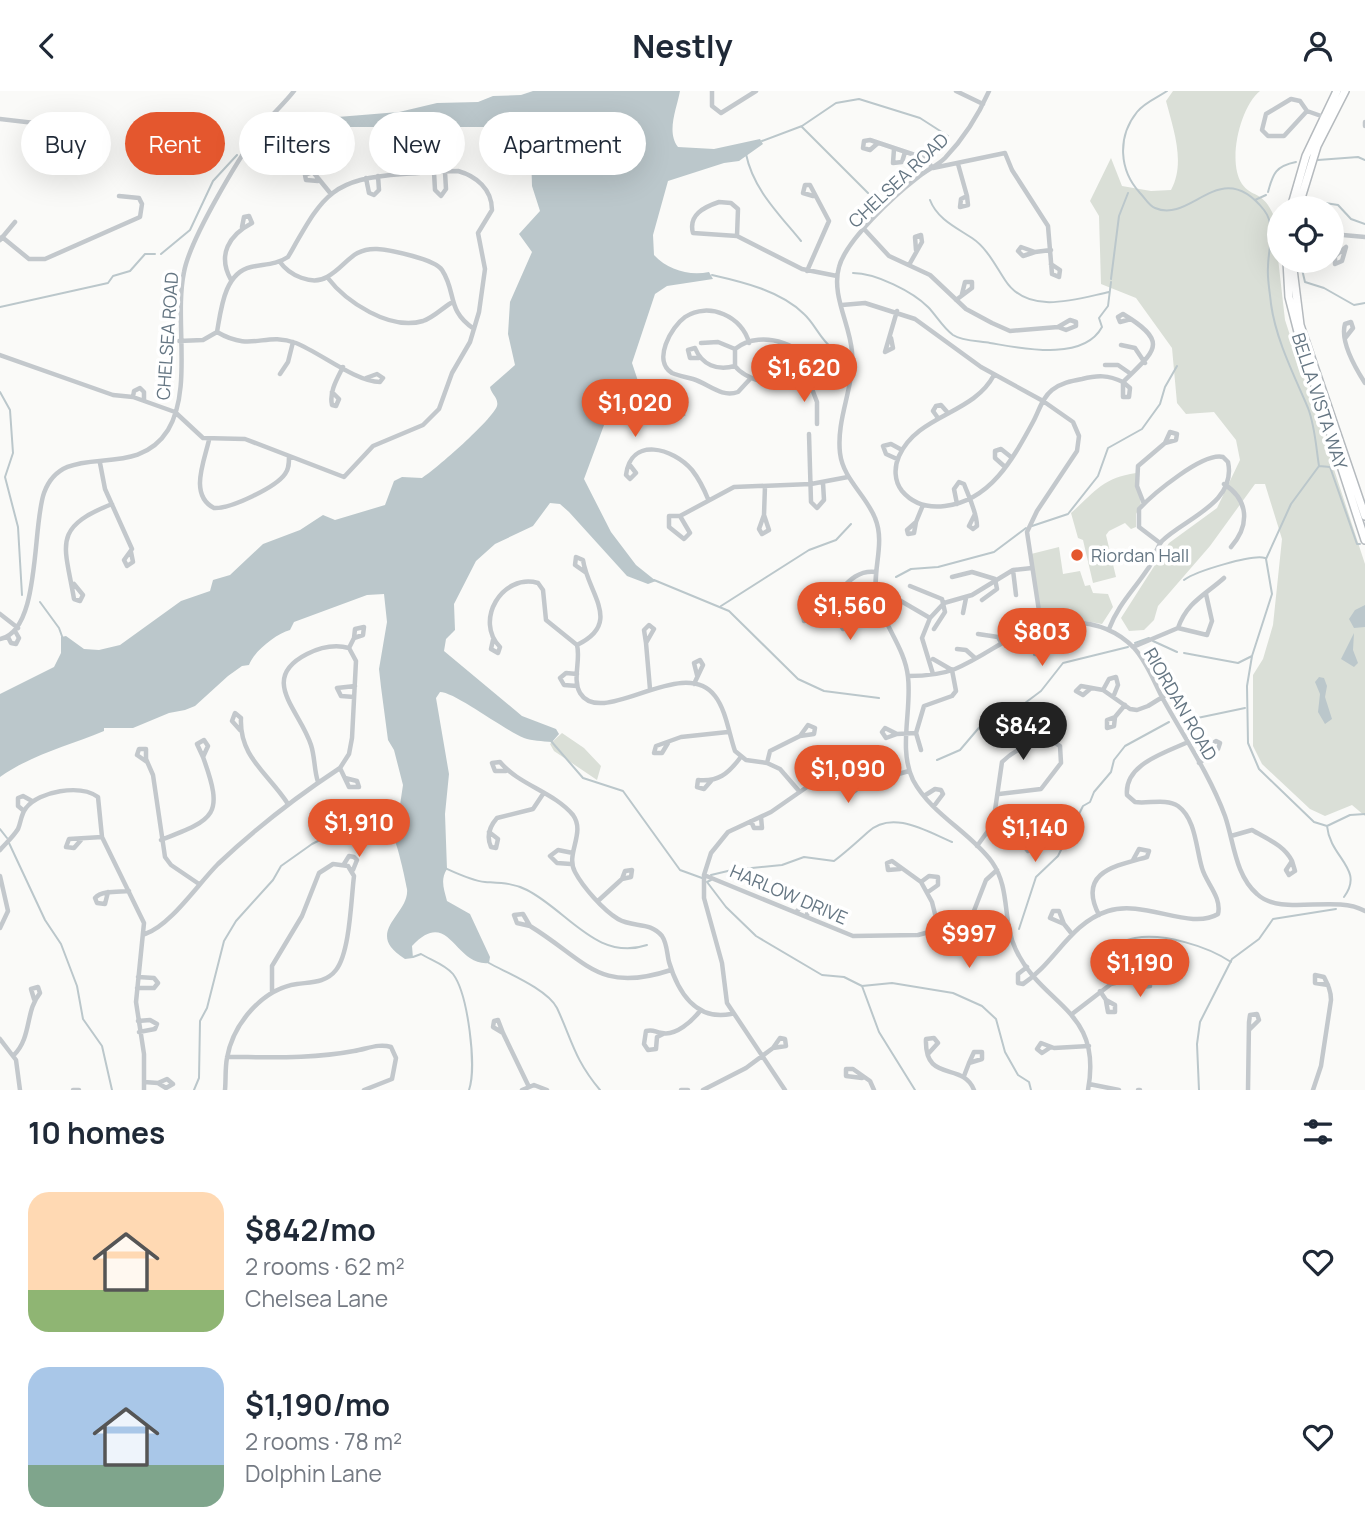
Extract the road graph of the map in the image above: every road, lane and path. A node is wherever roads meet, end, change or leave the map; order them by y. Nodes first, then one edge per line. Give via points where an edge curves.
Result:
1 (293, 91) edge
2 (712, 91) edge
3 (756, 91) edge
4 (956, 91) edge
5 (989, 91) edge
6 (1337, 91) edge
7 (1345, 91) edge
8 (983, 104) junction
9 (1307, 111) junction
10 (1324, 117) junction
11 (0, 118) edge
12 (21, 121) edge
13 (878, 143) dead end
14 (894, 149) junction
15 (905, 152) junction
16 (958, 164) junction
17 (933, 168) junction
18 (465, 174) edge
19 (392, 175) edge
20 (433, 175) edge
21 (444, 175) edge
22 (378, 176) junction
23 (366, 178) junction
24 (318, 181) dead end
25 (331, 194) junction
26 (120, 196) dead end
27 (813, 196) dead end
28 (967, 196) dead end
29 (1294, 196) edge
30 (1302, 196) edge
31 (15, 222) dead end
32 (242, 227) dead end
33 (865, 230) junction
34 (1344, 234) edge
35 (1348, 234) junction
36 (737, 236) junction
37 (1365, 237) edge
38 (1, 238) edge
39 (1346, 247) dead end
40 (916, 250) dead end
41 (1051, 250) junction
42 (1035, 251) dead end
43 (280, 262) junction
44 (1051, 264) dead end
45 (909, 265) junction
46 (807, 271) junction
47 (1288, 273) edge
48 (1294, 273) edge
49 (837, 276) junction
50 (327, 277) junction
51 (232, 280) junction
52 (962, 294) dead end
53 (956, 300) junction
54 (451, 303) junction
55 (842, 305) junction
56 (897, 311) junction
57 (1131, 319) dead end
58 (1058, 327) dead end
59 (474, 329) junction
60 (217, 332) junction
61 (1346, 337) dead end
62 (891, 338) dead end
63 (179, 341) junction
64 (293, 342) junction
65 (701, 343) dead end
66 (749, 343) junction
67 (1121, 345) dead end
68 (735, 349) junction
69 (0, 355) edge
70 (699, 358) dead end
71 (1145, 363) junction
72 (1105, 365) dead end
73 (735, 366) junction
74 (342, 367) junction
75 (853, 371) junction
76 (280, 374) dead end
77 (821, 374) junction
78 (1131, 374) junction
79 (994, 376) junction
80 (366, 378) dead end
81 (750, 379) junction
82 (809, 381) junction
83 (1365, 383) edge
84 (332, 392) dead end
85 (133, 397) junction
86 (144, 400) junction
87 (1043, 401) junction
88 (175, 412) junction
89 (948, 413) junction
90 (938, 418) junction
91 (817, 424) dead end
92 (809, 434) dead end
93 (209, 440) junction
94 (1165, 443) dead end
95 (902, 450) junction
96 (289, 457) junction
97 (1011, 457) junction
98 (897, 459) junction
99 (100, 463) junction
100 (629, 464) dead end
101 (1004, 465) junction
102 (848, 477) junction
103 (823, 482) junction
104 (811, 484) junction
105 (765, 485) junction
106 (1223, 487) junction
107 (708, 499) junction
108 (970, 501) junction
109 (112, 504) junction
110 (1144, 504) junction
111 (923, 505) junction
112 (957, 505) junction
113 (975, 514) dead end
114 (764, 515) dead end
115 (680, 516) junction
116 (1365, 516) edge
117 (916, 522) dead end
118 (1365, 540) edge
119 (1160, 543) junction
120 (1231, 547) dead end
121 (131, 552) dead end
122 (1032, 568) junction
123 (1013, 570) junction
124 (585, 572) dead end
125 (876, 572) junction
126 (952, 577) dead end
127 (1224, 578) dead end
128 (995, 579) junction
129 (74, 584) dead end
130 (909, 586) dead end
131 (1206, 594) junction
132 (1016, 595) dead end
133 (894, 597) dead end
134 (966, 598) junction
135 (982, 600) dead end
136 (827, 603) junction
137 (944, 603) junction
138 (813, 611) dead end
139 (963, 613) dead end
140 (0, 614) edge
141 (838, 618) dead end
142 (930, 618) junction
143 (1007, 619) dead end
144 (1072, 622) junction
145 (1041, 624) junction
146 (1178, 628) junction
147 (16, 629) junction
148 (934, 629) dead end
149 (1024, 629) junction
150 (1109, 629) junction
151 (978, 634) dead end
152 (8, 637) junction
153 (354, 638) dead end
154 (0, 639) edge
155 (1071, 639) dead end
156 (493, 641) dead end
157 (1001, 642) junction
158 (646, 643) dead end
159 (578, 645) junction
160 (1035, 647) dead end
161 (349, 648) junction
162 (957, 649) dead end
163 (1134, 649) junction
164 (975, 657) junction
165 (931, 661) junction
166 (952, 670) junction
167 (577, 674) junction
168 (697, 675) dead end
169 (931, 675) junction
170 (908, 676) junction
171 (1152, 676) junction
172 (694, 684) junction
173 (355, 686) junction
174 (577, 686) junction
175 (650, 689) junction
176 (1090, 689) dead end
177 (1103, 690) junction
178 (1114, 695) junction
179 (354, 697) junction
180 (1163, 698) junction
181 (1125, 705) junction
182 (1115, 717) dead end
183 (240, 730) dead end
184 (728, 732) junction
185 (916, 733) junction
186 (897, 734) dead end
187 (907, 734) junction
188 (800, 736) dead end
189 (1188, 742) junction
190 (668, 743) dead end
191 (922, 750) dead end
192 (1212, 754) dead end
193 (202, 757) dead end
194 (740, 758) junction
195 (147, 762) dead end
196 (767, 763) junction
197 (1199, 763) junction
198 (340, 768) junction
199 (506, 771) dead end
200 (909, 771) junction
201 (345, 778) dead end
202 (845, 778) junction
203 (857, 780) junction
204 (711, 781) dead end
205 (318, 782) junction
206 (799, 791) junction
207 (543, 794) junction
208 (999, 794) junction
209 (925, 796) junction
210 (32, 801) junction
211 (288, 804) junction
212 (934, 806) junction
213 (23, 811) junction
214 (761, 817) junction
215 (751, 821) junction
216 (993, 824) junction
217 (489, 832) dead end
218 (1231, 836) junction
219 (102, 837) junction
220 (81, 840) dead end
221 (161, 840) junction
222 (1020, 841) dead end
223 (977, 846) junction
224 (0, 850) edge
225 (573, 853) junction
226 (1133, 860) dead end
227 (1292, 861) dead end
228 (344, 864) junction
229 (571, 864) junction
230 (900, 869) dead end
231 (353, 870) junction
232 (997, 870) junction
233 (704, 875) junction
234 (1, 879) edge
235 (622, 880) dead end
236 (922, 882) junction
237 (198, 884) junction
238 (129, 891) junction
239 (3, 892) edge
240 (928, 892) junction
241 (108, 893) dead end
242 (599, 900) junction
243 (797, 911) junction
244 (1365, 911) edge
245 (1099, 915) junction
246 (807, 916) junction
247 (1063, 924) dead end
248 (962, 925) junction
249 (530, 926) dead end
250 (0, 928) edge
251 (939, 930) junction
252 (145, 934) junction
253 (1072, 934) junction
254 (971, 942) dead end
255 (1027, 967) junction
256 (671, 969) junction
257 (1035, 975) junction
258 (138, 977) junction
259 (1135, 978) dead end
260 (1328, 985) dead end
261 (137, 988) junction
262 (1100, 991) junction
263 (272, 992) junction
264 (34, 999) dead end
265 (1106, 1000) dead end
266 (700, 1011) junction
267 (731, 1014) junction
268 (1072, 1014) junction
269 (138, 1021) junction
270 (1249, 1030) dead end
271 (139, 1032) junction
272 (503, 1033) dead end
273 (663, 1034) junction
274 (0, 1039) edge
275 (1088, 1046) junction
276 (1051, 1047) dead end
277 (773, 1048) dead end
278 (928, 1053) dead end
279 (14, 1055) junction
280 (227, 1057) junction
281 (761, 1058) junction
282 (969, 1063) dead end
283 (964, 1076) junction
284 (862, 1077) dead end
285 (144, 1082) junction
286 (158, 1083) dead end
287 (529, 1087) junction
288 (1089, 1087) edge
289 (783, 1088) edge
290 (20, 1090) edge
291 (73, 1090) edge
292 (79, 1090) edge
293 (144, 1090) edge
294 (225, 1090) edge
295 (364, 1090) edge
296 (522, 1090) edge
297 (547, 1090) edge
298 (681, 1090) edge
299 (688, 1090) edge
300 (703, 1090) edge
301 (775, 1090) edge
302 (874, 1090) edge
303 (974, 1090) edge
304 (1119, 1090) edge
305 (1248, 1090) edge
306 (1313, 1090) edge

1 - 63 street, CHELSEA ROAD via 250,144 191,250 181,289
2 - 3 street via 712,106 721,113
4 - 8 street
5 - 8 street, CHELSEA ROAD
6 - 10 main road
7 - 30 main road via 1317,146
8 - 17 street, CHELSEA ROAD via 963,137
9 - 9 street via 1300,101 1280,103 1266,114 1262,130 1268,136 1284,136
9 - 10 street
10 - 29 main road
11 - 12 street
13 - 14 street
14 - 15 street
14 - 15 street via 893,163 902,162
15 - 17 street via 924,158
16 - 17 street
16 - 28 street
16 - 41 street via 1005,152 1048,226
17 - 33 street, CHELSEA ROAD
18 - 59 street via 482,184 492,205 478,233 485,269
19 - 22 street
20 - 21 street via 435,190 442,196
22 - 23 street
22 - 23 street via 379,190 374,195 369,193
23 - 25 street via 351,181
24 - 25 street
25 - 43 street
26 - 38 street via 139,198 140,216 45,258 29,259
27 - 46 street via 829,221
31 - 38 street
32 - 51 street via 225,253 225,268
33 - 45 street via 889,256
33 - 49 street, CHELSEA ROAD via 843,257
34 - 35 street
35 - 37 street
35 - 39 street
36 - 36 street via 739,213 731,203 702,209 691,225 698,236
36 - 46 street
40 - 45 street
41 - 42 street
41 - 44 street
43 - 50 street via 295,275
43 - 51 street via 247,268
45 - 53 street via 930,275
46 - 49 street
47 - 118 main road, BELLA VISTA WAY via 1294,319
48 - 116 main road, BELLA VISTA WAY via 1300,325
49 - 55 street
50 - 54 street via 346,297 396,321 428,320
50 - 54 street via 359,251 387,250 439,267
51 - 60 street
52 - 53 street
53 - 58 street via 1010,331
54 - 59 street
55 - 56 street via 865,303
55 - 75 street
56 - 62 street
56 - 79 street via 926,324
57 - 71 street via 1152,340 1151,356
59 - 96 street via 439,409 423,425 373,446 344,477
60 - 63 street via 203,339
60 - 64 street via 239,343
61 - 83 street
63 - 88 street, CHELSEA ROAD
64 - 74 street
64 - 76 street
65 - 68 street via 718,342
66 - 68 street
66 - 77 street via 770,340 795,348 811,357
66 - 81 street via 744,327 735,320 715,312 698,312 674,328 664,354 672,373 721,392 738,392
67 - 71 street via 1135,348
68 - 73 street
69 - 85 street via 113,395
70 - 73 street via 717,367
71 - 78 street
72 - 78 street via 1118,365
73 - 81 street
74 - 80 street
74 - 84 street
75 - 77 street
75 - 102 street via 839,451
77 - 82 street
78 - 87 street via 1123,382 1110,376 1079,379 1057,387
79 - 87 street
79 - 89 street via 980,396
81 - 82 street via 791,386
82 - 91 street via 817,402
85 - 86 street
85 - 86 street via 140,388
86 - 88 street
87 - 97 street
87 - 122 street via 1073,422 1080,443 1029,524
88 - 93 street via 196,434
88 - 99 street, CHELSEA ROAD via 169,429 150,449
89 - 90 street
89 - 90 street via 936,406 933,411
90 - 95 street
92 - 104 street
93 - 96 street via 245,439
93 - 96 street via 200,487 214,509 239,503 282,478
94 - 110 street via 1138,466 1137,486
95 - 98 street
95 - 98 street via 891,444 883,446 886,454
97 - 101 street
97 - 101 street via 1001,449 995,451 995,458
98 - 111 street via 899,487
99 - 109 street
99 - 147 street, CHELSEA ROAD via 70,464 56,472 47,486 39,510 32,580
100 - 107 street via 642,450 671,454 692,470
101 - 108 street via 989,487
102 - 103 street
102 - 125 street via 877,524
103 - 104 street
103 - 104 street via 824,500 817,508 811,504
104 - 105 street
105 - 107 street via 734,487
105 - 114 street
106 - 110 street via 1228,462 1217,456 1174,479
106 - 119 street via 1205,512
106 - 120 street via 1244,505 1245,524
107 - 115 street
108 - 112 street
108 - 112 street via 964,484 958,482 954,489
108 - 113 street
109 - 121 street
109 - 129 street via 73,524 65,556
110 - 119 street via 1137,515 1139,527
111 - 112 street
111 - 117 street
115 - 115 street via 690,533 687,538 680,538 667,524 669,516
119 - 150 street via 1147,571 1120,603
122 - 123 street
122 - 145 street
123 - 128 street
123 - 132 street
124 - 159 street via 600,608 599,628
125 - 136 street via 855,576
125 - 170 street via 878,600
126 - 128 street via 972,572
127 - 131 street
128 - 134 street
128 - 135 street via 997,589
130 - 137 street
131 - 146 street via 1196,597
131 - 146 street via 1212,621 1207,635
133 - 142 street
134 - 137 street
134 - 139 street
136 - 138 street
136 - 141 street
137 - 142 street
137 - 148 street via 944,615
140 - 147 street
142 - 165 street via 922,638
143 - 149 street via 1018,620
144 - 145 street, RIORDAN ROAD
144 - 150 street, RIORDAN ROAD
144 - 155 street
145 - 149 street, RIORDAN ROAD
146 - 163 street
147 - 152 street
147 - 152 street via 16,644
149 - 157 street, RIORDAN ROAD
149 - 160 street
150 - 163 street, RIORDAN ROAD
151 - 157 street via 998,637
152 - 154 street
153 - 161 street
156 - 159 street via 489,618 495,602 510,586 533,582 543,590 547,620
157 - 164 street, RIORDAN ROAD
158 - 175 street
159 - 167 street
161 - 173 street via 356,661
161 - 205 street via 316,649 289,664 285,673 286,695 312,745
162 - 164 street
163 - 171 street, RIORDAN ROAD
164 - 166 street, RIORDAN ROAD
165 - 166 street
165 - 169 street
166 - 169 street, RIORDAN ROAD
166 - 185 street via 956,691 924,706
167 - 174 street
167 - 174 street via 560,678 564,685
168 - 172 street
169 - 170 street, RIORDAN ROAD
170 - 187 street
171 - 180 street, RIORDAN ROAD
171 - 180 street via 1163,677 1169,692
172 - 175 street
172 - 184 street via 714,694
173 - 179 street
173 - 179 street via 337,688 341,696
174 - 175 street via 583,697 601,705
176 - 177 street
177 - 178 street
177 - 178 street via 1109,679 1116,677
178 - 181 street
179 - 198 street via 351,748
180 - 181 street via 1137,709
180 - 189 street, RIORDAN ROAD
181 - 182 street
183 - 211 street via 248,755
184 - 190 street via 681,737
184 - 194 street
185 - 187 street
185 - 191 street
186 - 187 street
187 - 200 street
188 - 196 street via 770,751
189 - 197 street, RIORDAN ROAD
189 - 245 street via 1135,770 1127,782 1127,795 1135,802 1167,802 1184,811 1218,901 1218,914 1189,919 1145,908
192 - 197 street
193 - 221 street via 213,785 210,811 193,829
194 - 196 street
194 - 204 street via 730,772
195 - 221 street via 153,775
196 - 206 street via 780,769
197 - 218 street, RIORDAN ROAD
198 - 201 street
198 - 205 street
199 - 207 street
200 - 203 street
200 - 209 street
202 - 203 street
202 - 203 street via 845,789 852,793
202 - 206 street via 817,779
205 - 211 street
206 - 214 street
207 - 217 street via 533,809 497,818
207 - 225 street via 575,818 578,834
208 - 208 street via 1000,767 1010,755 1048,741 1060,745 1061,763 1041,789
208 - 216 street
209 - 212 street
209 - 212 street via 941,790
210 - 213 street
210 - 213 street via 18,798
210 - 219 street via 64,791 95,794 100,801
211 - 237 street
212 - 223 street
213 - 224 street via 17,831
214 - 215 street
214 - 215 street via 762,828 754,828
215 - 233 street via 720,839
216 - 222 street
216 - 223 street
218 - 227 street via 1252,830 1280,845
218 - 244 street, RIORDAN ROAD via 1240,868 1259,896 1278,903 1341,904
219 - 220 street
219 - 238 street
221 - 237 street via 168,862
223 - 232 street
225 - 229 street
225 - 229 street via 558,850 550,856 557,863
226 - 245 street via 1097,880 1092,898
228 - 231 street
228 - 231 street via 349,856 357,858
228 - 263 street via 333,864 319,873 302,916 272,966
229 - 242 street
230 - 236 street
231 - 263 street via 345,947 338,968 325,979
232 - 248 street via 986,880 975,913
232 - 255 street via 1005,890 1013,943
233 - 243 street, HARLOW DRIVE
233 - 267 street via 707,912
234 - 239 street
235 - 242 street
236 - 240 street
236 - 240 street via 929,876 939,877 938,885
237 - 252 street via 160,927
238 - 241 street
238 - 252 street
239 - 250 street via 8,911
240 - 251 street
242 - 256 street via 618,919 654,929 665,942
243 - 246 street, HARLOW DRIVE
243 - 246 street via 804,904
245 - 253 street
246 - 251 street, HARLOW DRIVE via 862,937
247 - 253 street
248 - 251 street, HARLOW DRIVE
248 - 254 street
249 - 256 street via 603,977 632,980
252 - 258 street
253 - 257 street
255 - 257 street
255 - 257 street via 1018,974 1018,983
256 - 266 street via 685,996
257 - 268 street
258 - 261 street
258 - 261 street via 154,978 158,983 154,988
259 - 262 street
260 - 306 street via 1331,1000
261 - 269 street
262 - 265 street
262 - 268 street
263 - 280 street via 245,1019
264 - 279 street via 25,1041
266 - 267 street
266 - 273 street via 687,1025
267 - 281 street
268 - 275 street
269 - 271 street
269 - 271 street via 157,1024 155,1029
270 - 305 street
271 - 285 street
272 - 287 street
273 - 273 street via 646,1031 648,1050 656,1049 657,1037
274 - 279 street
275 - 276 street
275 - 288 street
277 - 281 street
278 - 283 street via 936,1068
279 - 290 street
280 - 294 street
280 - 295 street via 296,1057 391,1047 396,1058 392,1079
281 - 289 street
281 - 300 street
282 - 283 street
283 - 303 street
284 - 302 street
285 - 286 street
285 - 293 street
287 - 296 street
287 - 297 street
288 - 304 street
289 - 301 street
291 - 292 street
298 - 299 street

